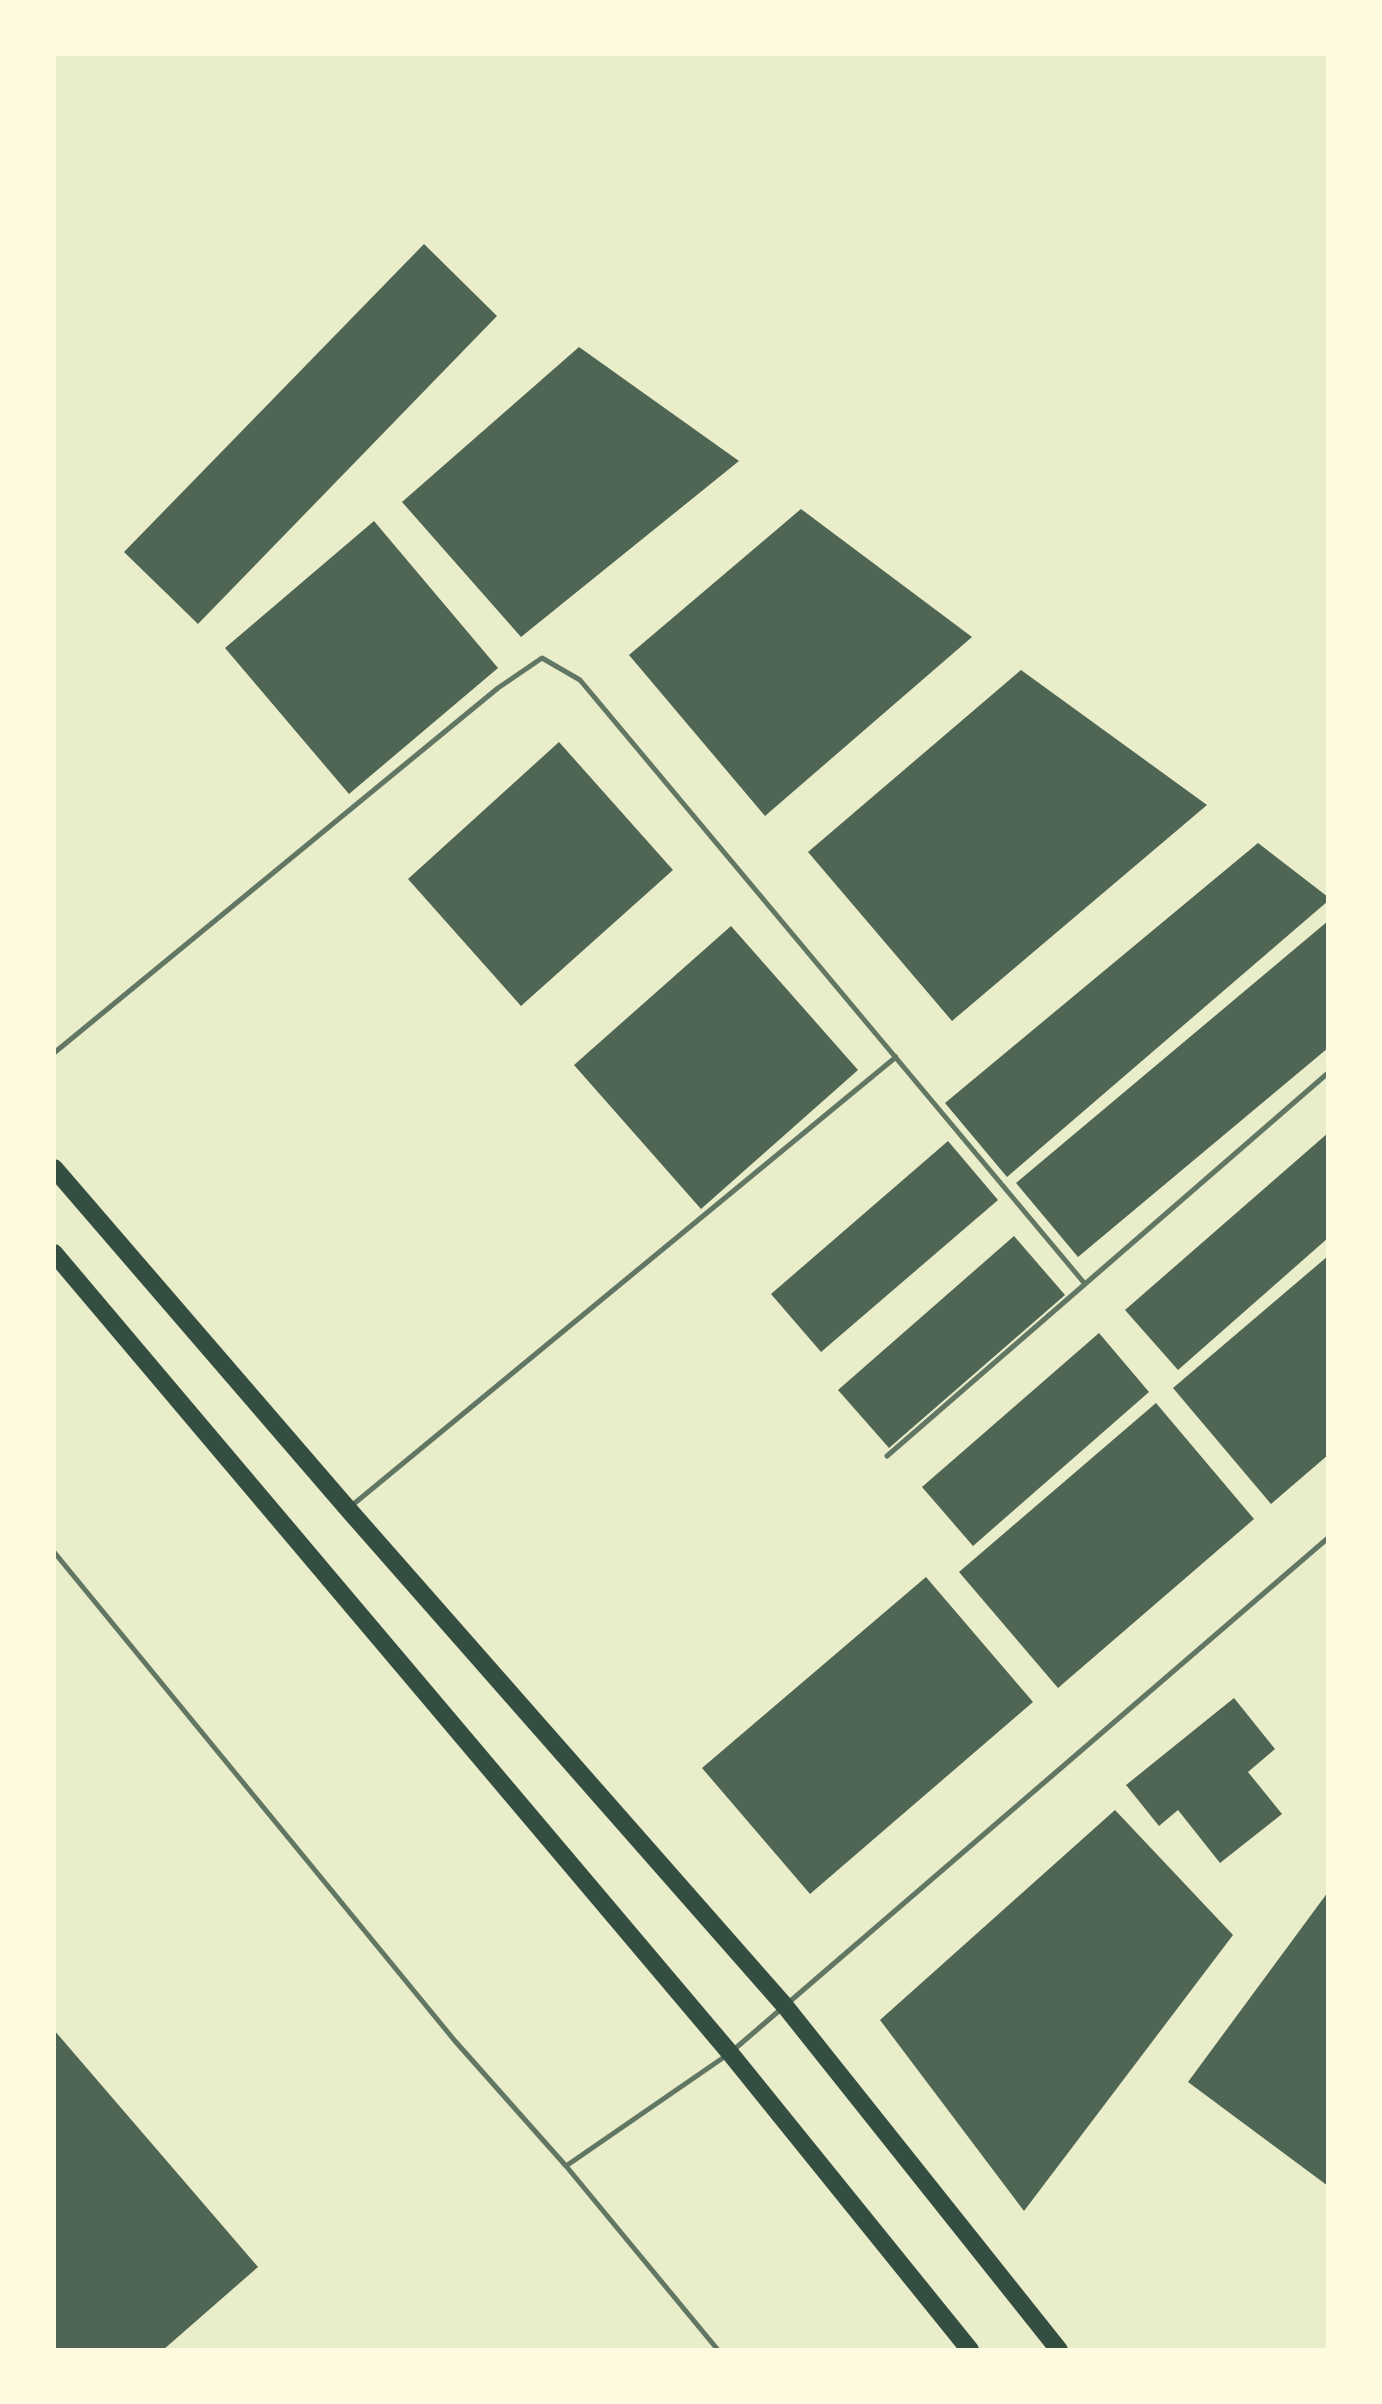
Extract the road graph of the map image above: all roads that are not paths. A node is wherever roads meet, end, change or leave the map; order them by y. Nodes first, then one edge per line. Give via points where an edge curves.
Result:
1 (54, 1053) edge
2 (896, 1057) junction
3 (1328, 1073) edge
4 (54, 1168) edge
5 (54, 1253) edge
6 (1086, 1284) junction
7 (887, 1456) dead end
8 (348, 1509) junction
9 (1328, 1538) edge
10 (54, 1552) edge
11 (785, 2006) junction
12 (730, 2053) junction
13 (566, 2166) junction
14 (718, 2350) edge
15 (970, 2350) edge
16 (1059, 2350) edge

1 - 2 lane via 498,688 542,658 580,680
2 - 6 lane
2 - 8 lane
3 - 6 lane
4 - 8 main road
5 - 12 main road
6 - 7 lane
8 - 11 main road
9 - 11 lane
10 - 13 lane via 456,2041
11 - 12 lane
11 - 16 main road
12 - 13 lane
12 - 15 main road
13 - 14 lane

